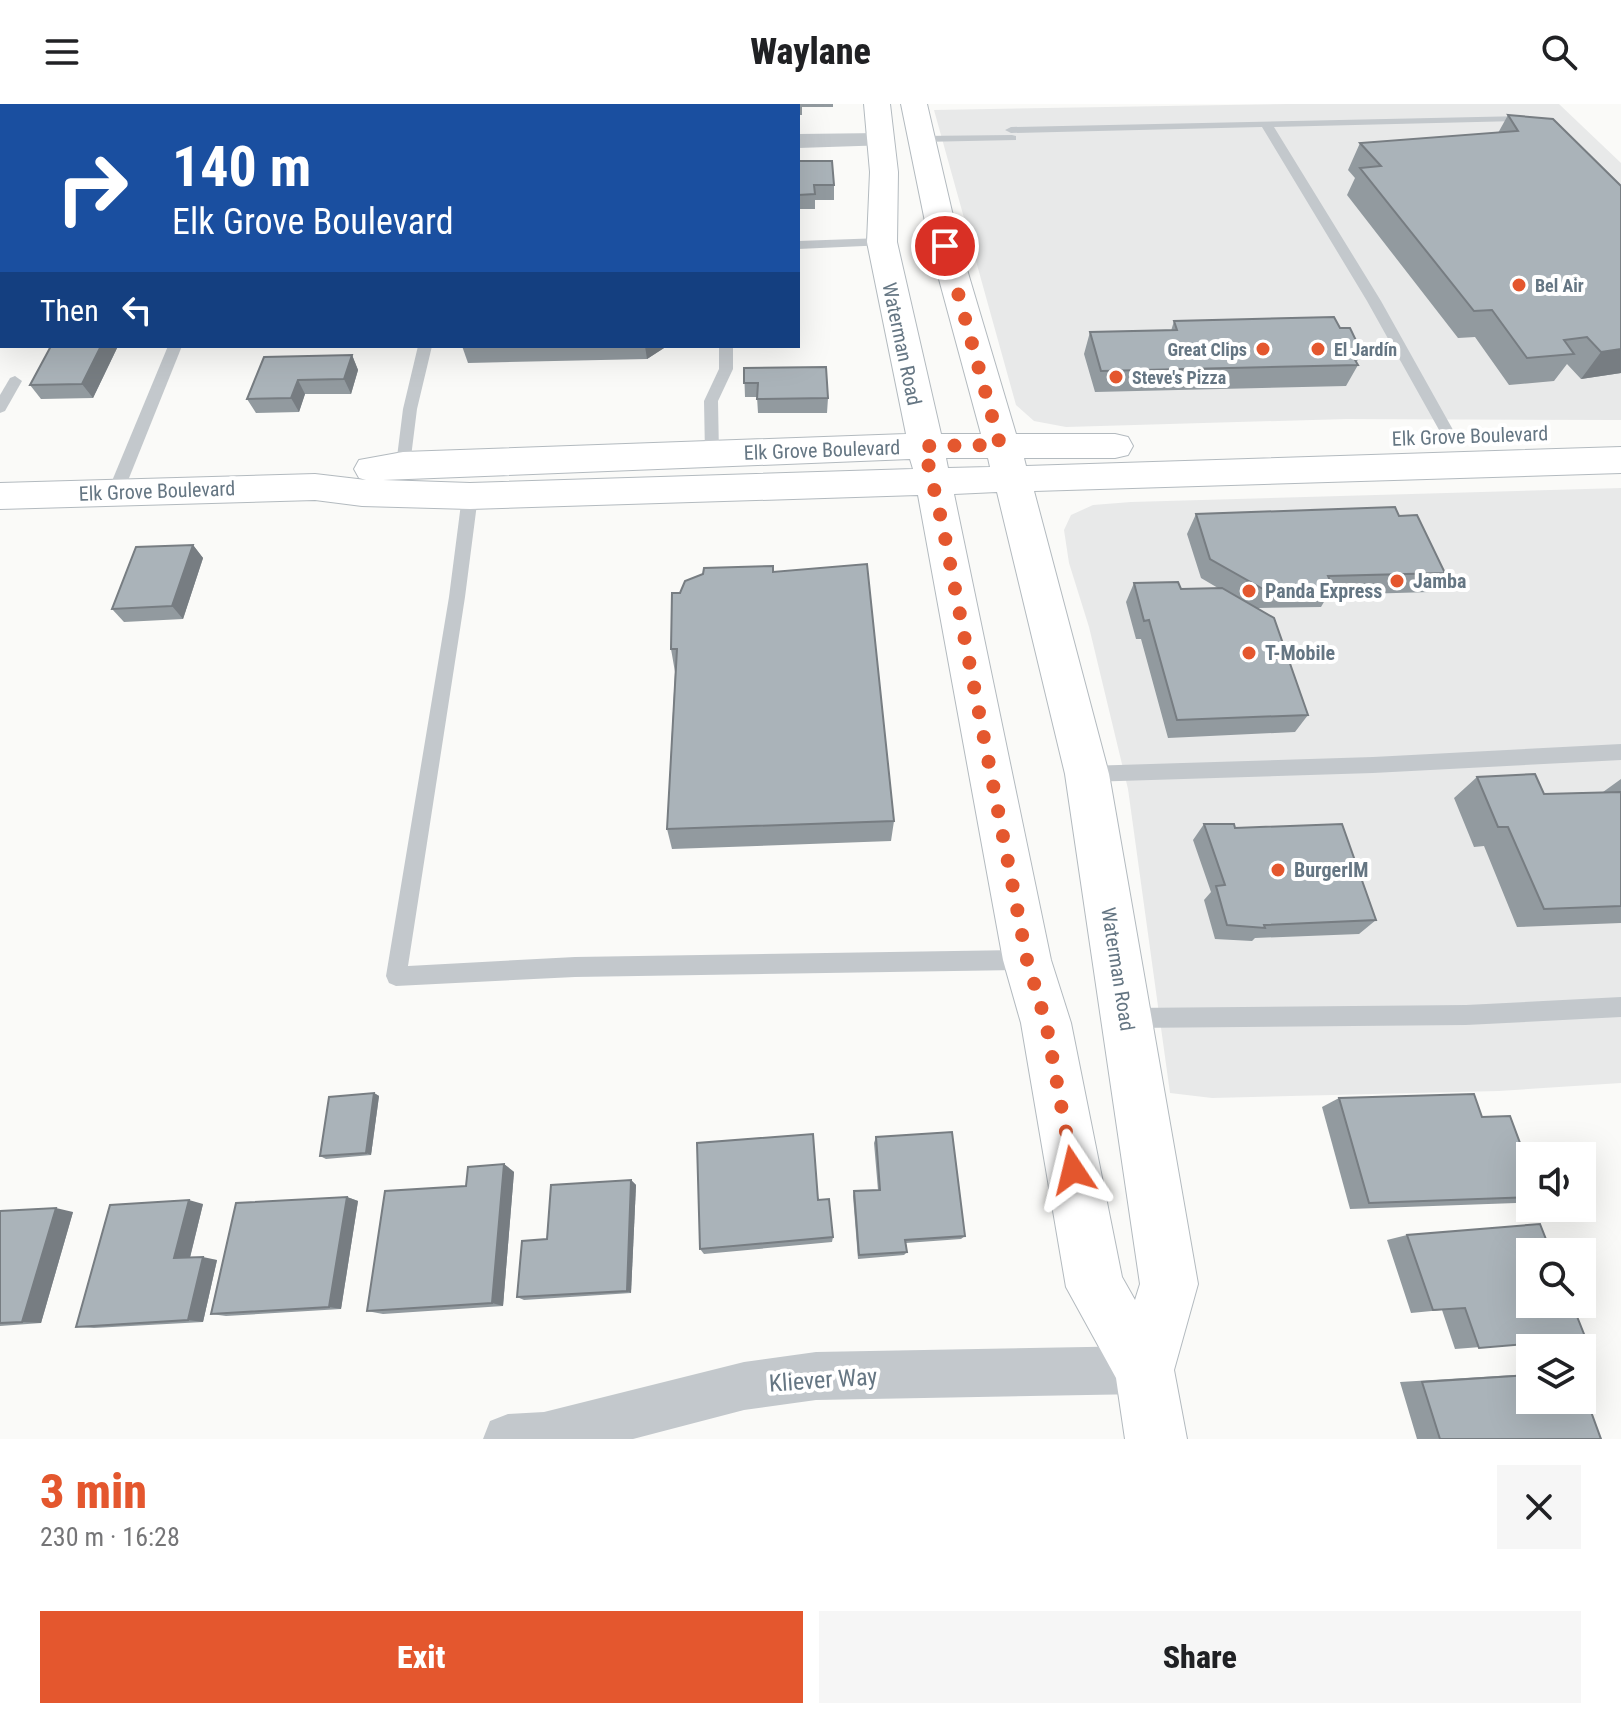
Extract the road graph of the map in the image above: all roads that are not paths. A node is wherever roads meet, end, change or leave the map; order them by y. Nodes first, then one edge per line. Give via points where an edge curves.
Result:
1 (877, 104) edge
2 (894, 104) edge
3 (914, 104) edge
4 (1266, 124) junction
5 (1530, 129) edge
6 (920, 139) junction
7 (881, 140) junction
8 (800, 141) edge
9 (882, 242) junction
10 (800, 245) edge
11 (963, 312) junction
12 (174, 348) edge
13 (425, 348) edge
14 (726, 348) edge
15 (15, 381) dead end
16 (0, 408) edge
17 (1621, 432) edge
18 (1450, 437) junction
19 (712, 454) junction
20 (1621, 460) edge
21 (1005, 462) junction
22 (928, 464) junction
23 (403, 465) junction
24 (315, 487) junction
25 (115, 493) junction
26 (0, 496) edge
27 (470, 496) junction
28 (1621, 752) edge
29 (1087, 774) junction
30 (1027, 960) junction
31 (1621, 1007) edge
32 (1125, 1018) junction
33 (1144, 1370) junction
34 (508, 1439) edge
35 (1156, 1439) edge

1 - 7 main road, Waterman Road
2 - 6 main road via 895,117
3 - 6 main road, Waterman Road
4 - 5 lane via 1520,118
4 - 6 lane
4 - 18 lane
6 - 11 main road, Waterman Road
7 - 8 street
7 - 9 main road, Waterman Road
7 - 11 main road via 902,158 936,292
9 - 10 lane
9 - 22 main road, Waterman Road
11 - 21 main road, Waterman Road
12 - 25 lane
13 - 23 lane
14 - 19 lane via 726,369 711,401
15 - 16 lane
17 - 18 main road, Elk Grove Boulevard
18 - 21 main road, Elk Grove Boulevard via 1075,447
19 - 22 main road, Elk Grove Boulevard
19 - 23 main road, Elk Grove Boulevard
20 - 21 main road, Elk Grove Boulevard
21 - 22 main road, Elk Grove Boulevard
21 - 29 main road, Waterman Road
22 - 27 main road, Elk Grove Boulevard
22 - 30 main road, Waterman Road
23 - 24 main road, Elk Grove Boulevard
24 - 25 main road, Elk Grove Boulevard
24 - 27 main road, Elk Grove Boulevard
25 - 26 main road, Elk Grove Boulevard
27 - 30 lane via 396,976 591,967
28 - 29 lane
29 - 32 main road, Waterman Road
30 - 33 main road, Waterman Road via 1046,1023 1095,1287
31 - 32 lane via 1466,1015
32 - 33 main road, Waterman Road via 1169,1284
33 - 34 street, Kliever Way via 816,1376 744,1386 544,1437
33 - 35 main road, Waterman Road

